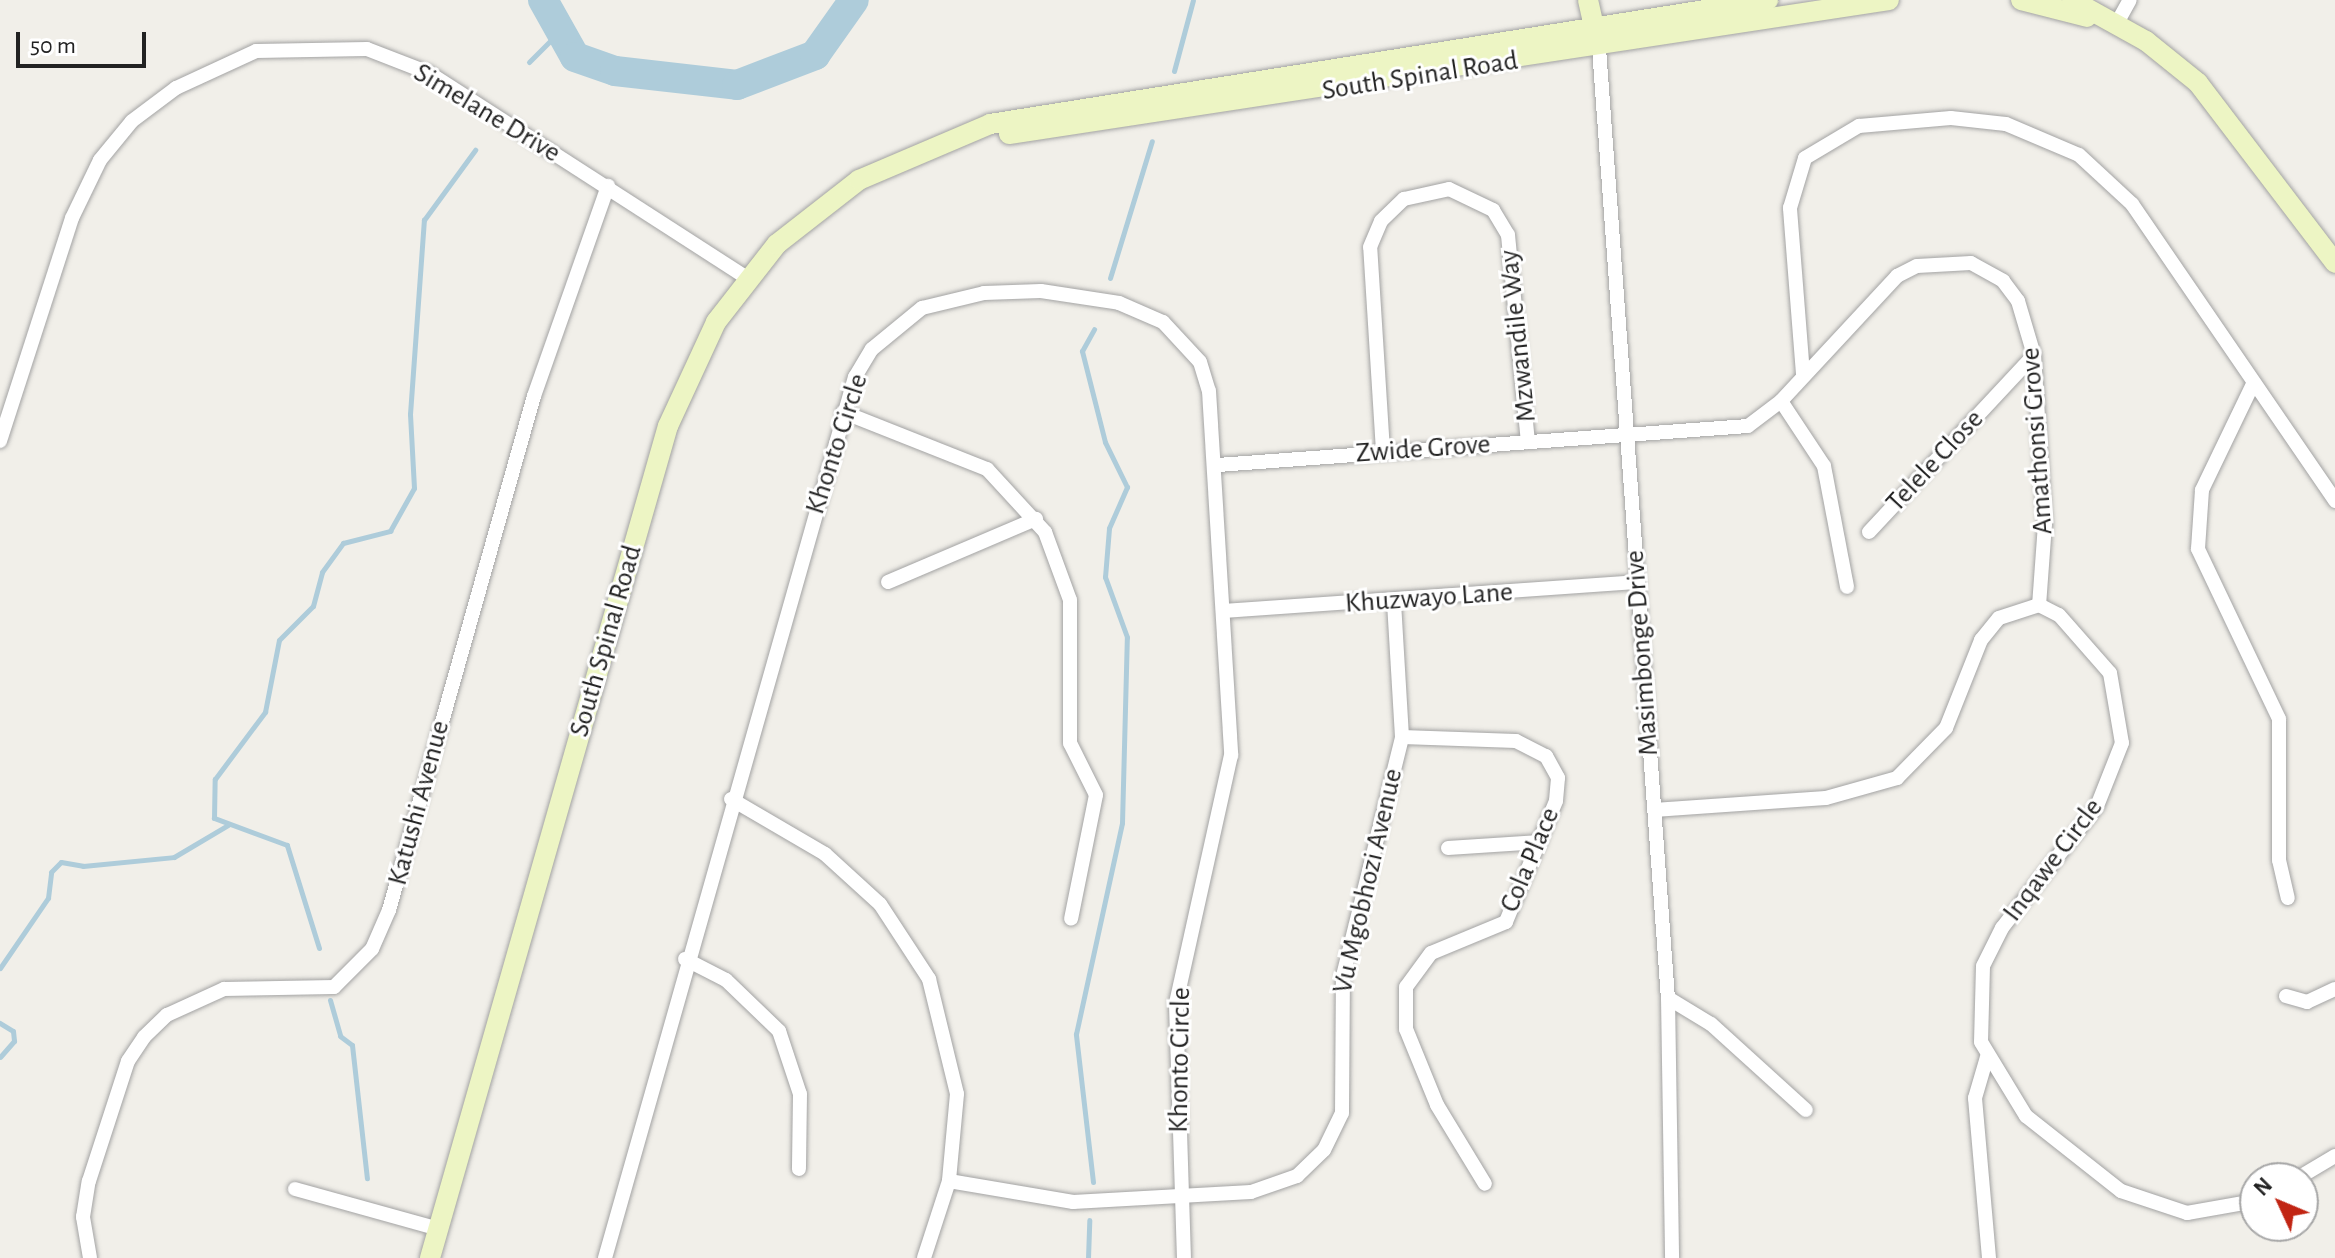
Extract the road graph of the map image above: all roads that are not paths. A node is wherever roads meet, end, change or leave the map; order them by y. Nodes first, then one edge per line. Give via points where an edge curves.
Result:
1 (1588, 0) edge
2 (1768, 0) edge
3 (1889, 0) edge
4 (2021, 0) edge
5 (2072, 0) edge
6 (2130, 0) edge
7 (2110, 20) junction
8 (1597, 39) junction
9 (608, 186) junction
10 (2335, 263) edge
11 (747, 278) junction
12 (2034, 355) junction
13 (1803, 374) junction
14 (2253, 384) junction
15 (1781, 401) junction
16 (843, 412) junction
17 (1628, 437) junction
18 (0, 441) edge
19 (1528, 442) junction
20 (1383, 451) junction
21 (1218, 465) junction
22 (2335, 501) edge
23 (1036, 519) junction
24 (1869, 532) dead end
25 (888, 582) dead end
26 (1636, 582) junction
27 (1847, 587) dead end
28 (1394, 601) junction
29 (2039, 605) junction
30 (1223, 611) junction
31 (1402, 737) junction
32 (731, 799) junction
33 (1654, 810) junction
34 (1540, 842) junction
35 (1448, 848) dead end
36 (2288, 898) dead end
37 (1071, 919) dead end
38 (685, 959) junction
39 (2335, 989) edge
40 (2286, 996) dead end
41 (1668, 998) junction
42 (1987, 1057) junction
43 (1806, 1110) dead end
44 (799, 1169) dead end
45 (949, 1181) junction
46 (1485, 1184) dead end
47 (295, 1189) dead end
48 (1179, 1198) junction
49 (2239, 1204) edge
50 (439, 1229) junction
51 (90, 1258) edge
52 (430, 1258) edge
53 (605, 1258) edge
54 (924, 1258) edge
55 (1184, 1258) edge
56 (1672, 1258) edge
57 (1989, 1258) edge

1 - 8 street
2 - 8 street, South Spinal Road
3 - 8 street, South Spinal Road
4 - 7 street
5 - 7 street
6 - 7 street
7 - 10 street via 2198,83
8 - 11 street, South Spinal Road via 990,124 949,139 824,203
8 - 17 street, Masimbonge Drive
9 - 11 street, Simelane Drive
9 - 18 street, Simelane Drive via 429,73 367,49 300,46 217,64 132,121 100,160 72,218
9 - 51 street, Katushi Avenue via 534,396 372,949 334,987 224,989 167,1015 144,1037 128,1061 89,1181 83,1217
11 - 50 street, South Spinal Road via 701,350 668,426
12 - 13 street, Amathonsi Grove via 2003,281 1971,263 1945,261 1897,276
12 - 24 street, Telele Close
12 - 29 street, Amathonsi Grove via 2045,524
13 - 14 street via 1790,208 1805,158 1859,126 1951,118 2006,124 2046,138 2104,175 2161,244
13 - 15 street, Amathonsi Grove
14 - 22 street
14 - 36 street via 2202,490 2198,549 2279,719 2279,860
15 - 17 street, Amathonsi Grove via 1748,426
15 - 27 street via 1824,466
16 - 21 street, Khonto Circle via 872,349 922,308 984,293 1078,293 1138,310 1183,339 1209,391
16 - 23 street via 974,461 1020,497
16 - 32 street, Khonto Circle
17 - 19 street, Zwide Grove
17 - 26 street, Masimbonge Drive
19 - 20 street, Zwide Grove
19 - 20 street, Mzwandile Way via 1508,235 1493,210 1449,189 1404,199 1381,221 1370,247
20 - 21 street, Zwide Grove
21 - 30 street, Khonto Circle
23 - 25 street
23 - 37 street via 1070,600 1068,730 1096,795
26 - 28 street, Khuzwayo Lane
26 - 33 street, Masimbonge Drive
28 - 30 street, Khuzwayo Lane
28 - 31 street, Vu Mgobhozi Avenue
29 - 33 street via 1999,618 1981,640 1946,728 1897,778 1826,798
29 - 42 street, Inqawe Circle via 2059,615 2110,673 2122,743 2097,806 2002,928 1983,966 1977,1007
30 - 48 street, Khonto Circle via 1231,755 1176,1004
31 - 34 street, Cola Place via 1516,741 1546,756 1558,778 1556,801
31 - 48 street, Vu Mgobhozi Avenue via 1343,976 1342,1113 1324,1150 1286,1182
32 - 38 street, Khonto Circle
32 - 45 street via 825,854 880,904 911,944 951,1055 957,1094
33 - 41 street, Masimbonge Drive
34 - 35 street
34 - 46 street, Cola Place via 1506,922 1431,953 1406,987 1406,1029 1437,1105
38 - 44 street via 737,989 779,1031 800,1094
38 - 53 street, Khonto Circle
39 - 40 street via 2307,1002
41 - 43 street via 1711,1024
41 - 56 street, Masimbonge Drive
42 - 49 street, Inqawe Circle via 2026,1116 2121,1191 2187,1213
42 - 57 street via 1975,1098
45 - 48 street, Vu Mgobhozi Avenue via 1073,1202
45 - 54 street
47 - 50 street
48 - 55 street, Khonto Circle
50 - 52 street, South Spinal Road

